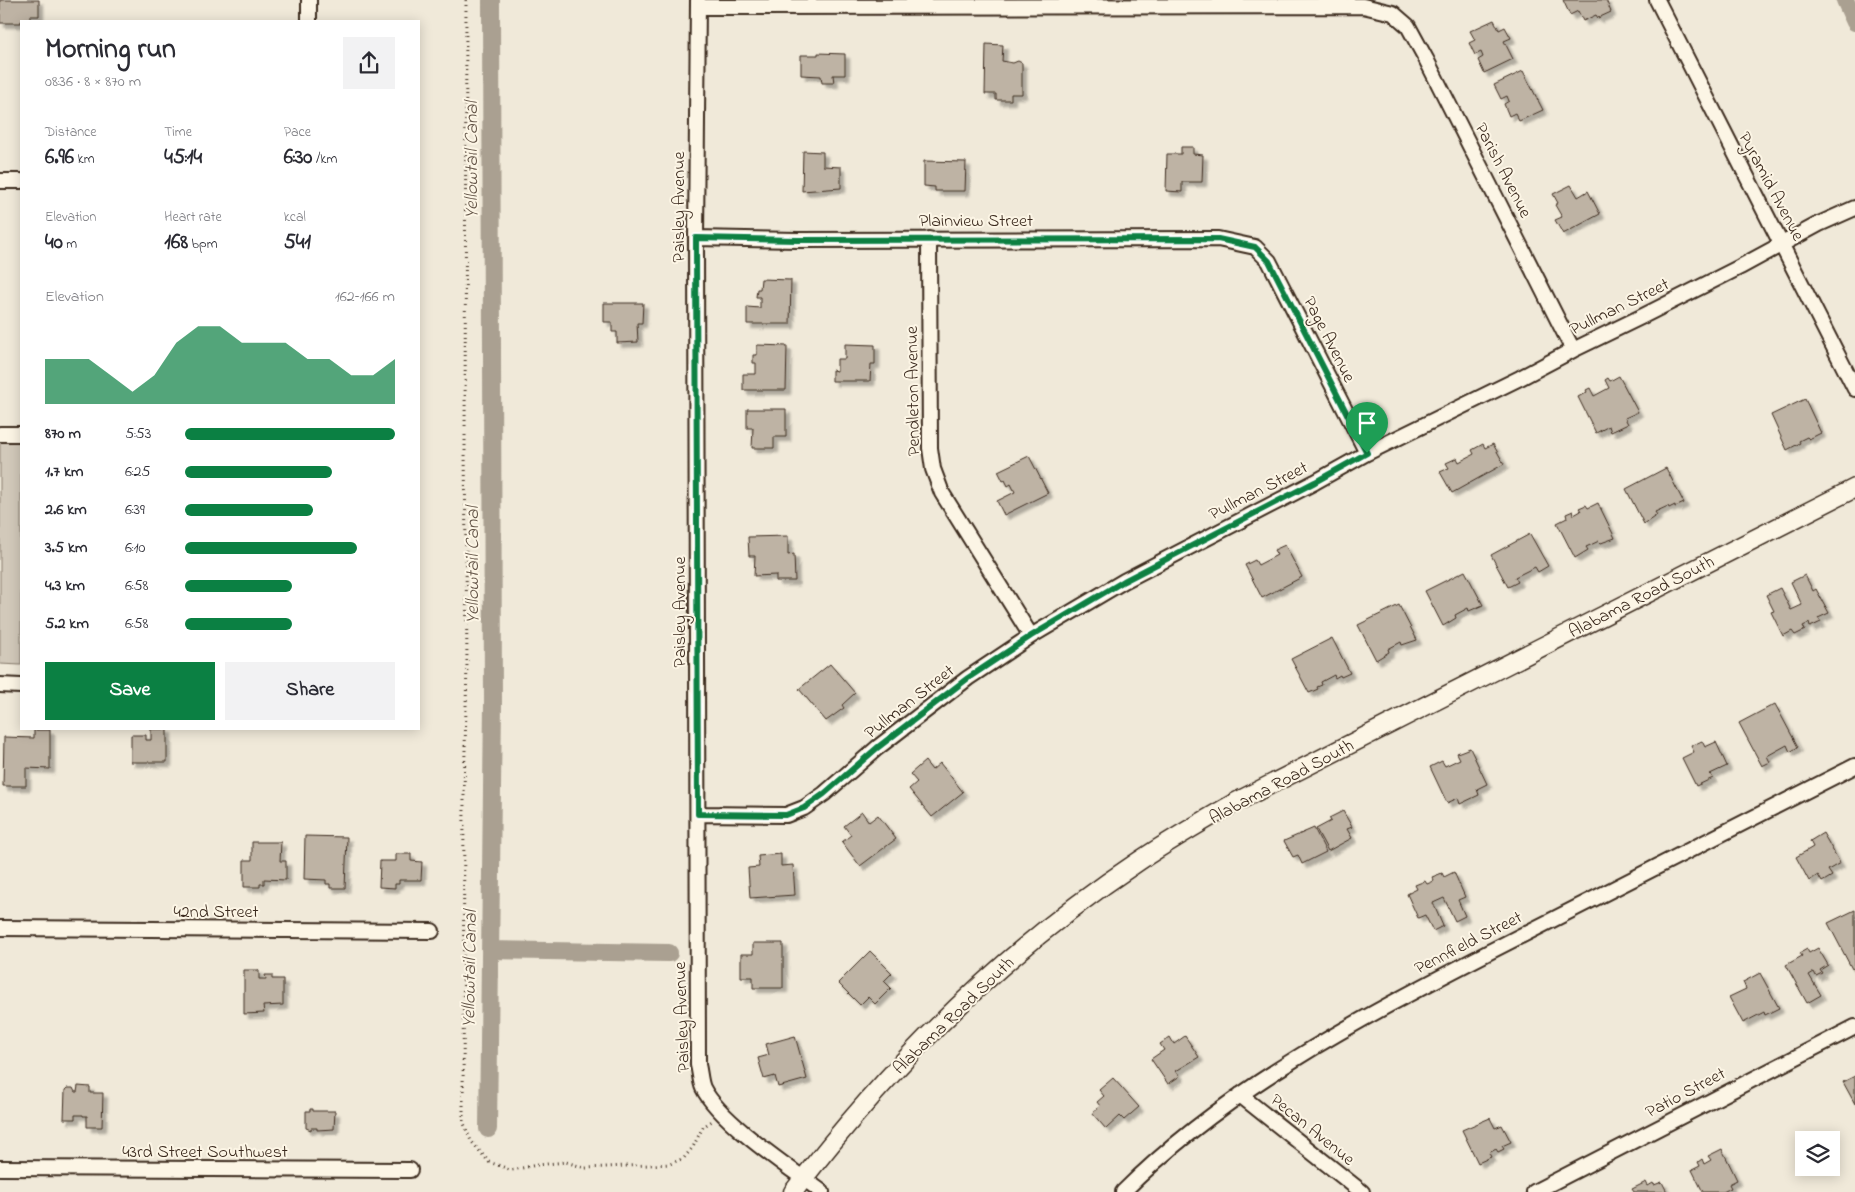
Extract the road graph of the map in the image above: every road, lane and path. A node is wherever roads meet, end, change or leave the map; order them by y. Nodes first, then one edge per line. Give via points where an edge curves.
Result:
1 (309, 0) edge
2 (466, 0) edge
3 (1657, 0) edge
4 (698, 3) edge
5 (308, 20) edge
6 (0, 181) edge
7 (20, 181) edge
8 (1855, 208) edge
9 (696, 238) junction
10 (929, 239) junction
11 (1782, 244) junction
12 (1255, 247) joint
13 (1572, 350) junction
14 (1855, 389) edge
15 (0, 434) edge
16 (20, 434) edge
17 (1367, 453) junction
18 (1855, 488) edge
19 (1031, 636) junction
20 (0, 686) edge
21 (20, 686) edge
22 (1855, 766) edge
23 (698, 814) junction
24 (0, 928) edge
25 (432, 931) dead end
26 (1855, 1027) edge
27 (1240, 1095) junction
28 (723, 1113) junction
29 (0, 1168) edge
30 (410, 1170) dead end
31 (803, 1178) junction
32 (793, 1192) edge
33 (822, 1192) edge
34 (1123, 1192) edge
35 (1362, 1192) edge
36 (1534, 1192) edge

1 - 5 street
2 - 28 path via 467,663 463,1122 470,1141 489,1162 512,1170 566,1162 584,1168 632,1167 670,1164 684,1158 703,1127
3 - 11 street, Pyramid Avenue
4 - 9 street, Paisley Avenue
4 - 13 street, Parish Avenue via 1363,6 1393,13 1408,26 1426,59
6 - 7 street
8 - 11 street, Pullman Street
9 - 10 street, Plainview Street
9 - 23 street, Paisley Avenue
10 - 12 street, Plainview Street via 1218,239
10 - 19 street, Pendleton Avenue via 930,448 933,469 942,493
11 - 13 street, Pullman Street
11 - 14 street, Pyramid Avenue
12 - 17 street, Page Avenue via 1269,261
13 - 17 street, Pullman Street
15 - 16 street
17 - 19 street, Pullman Street via 1132,577
18 - 31 street, Alabama Road South via 1236,802 1138,862 1003,966 936,1028 899,1065
19 - 23 street, Pullman Street via 960,684 804,808 786,815
20 - 21 street
22 - 27 street, Pennfield Street via 1370,1014
23 - 28 street, Paisley Avenue via 698,1065 703,1087
24 - 25 street, 42nd Street
26 - 36 street, Patio Street
27 - 34 street, Pennfield Street via 1185,1136
27 - 35 street, Pecan Avenue
28 - 31 street, Paisley Avenue
29 - 30 street, 43rd Street Southwest
31 - 32 street, Alabama Road South
31 - 33 street, Paisley Avenue

